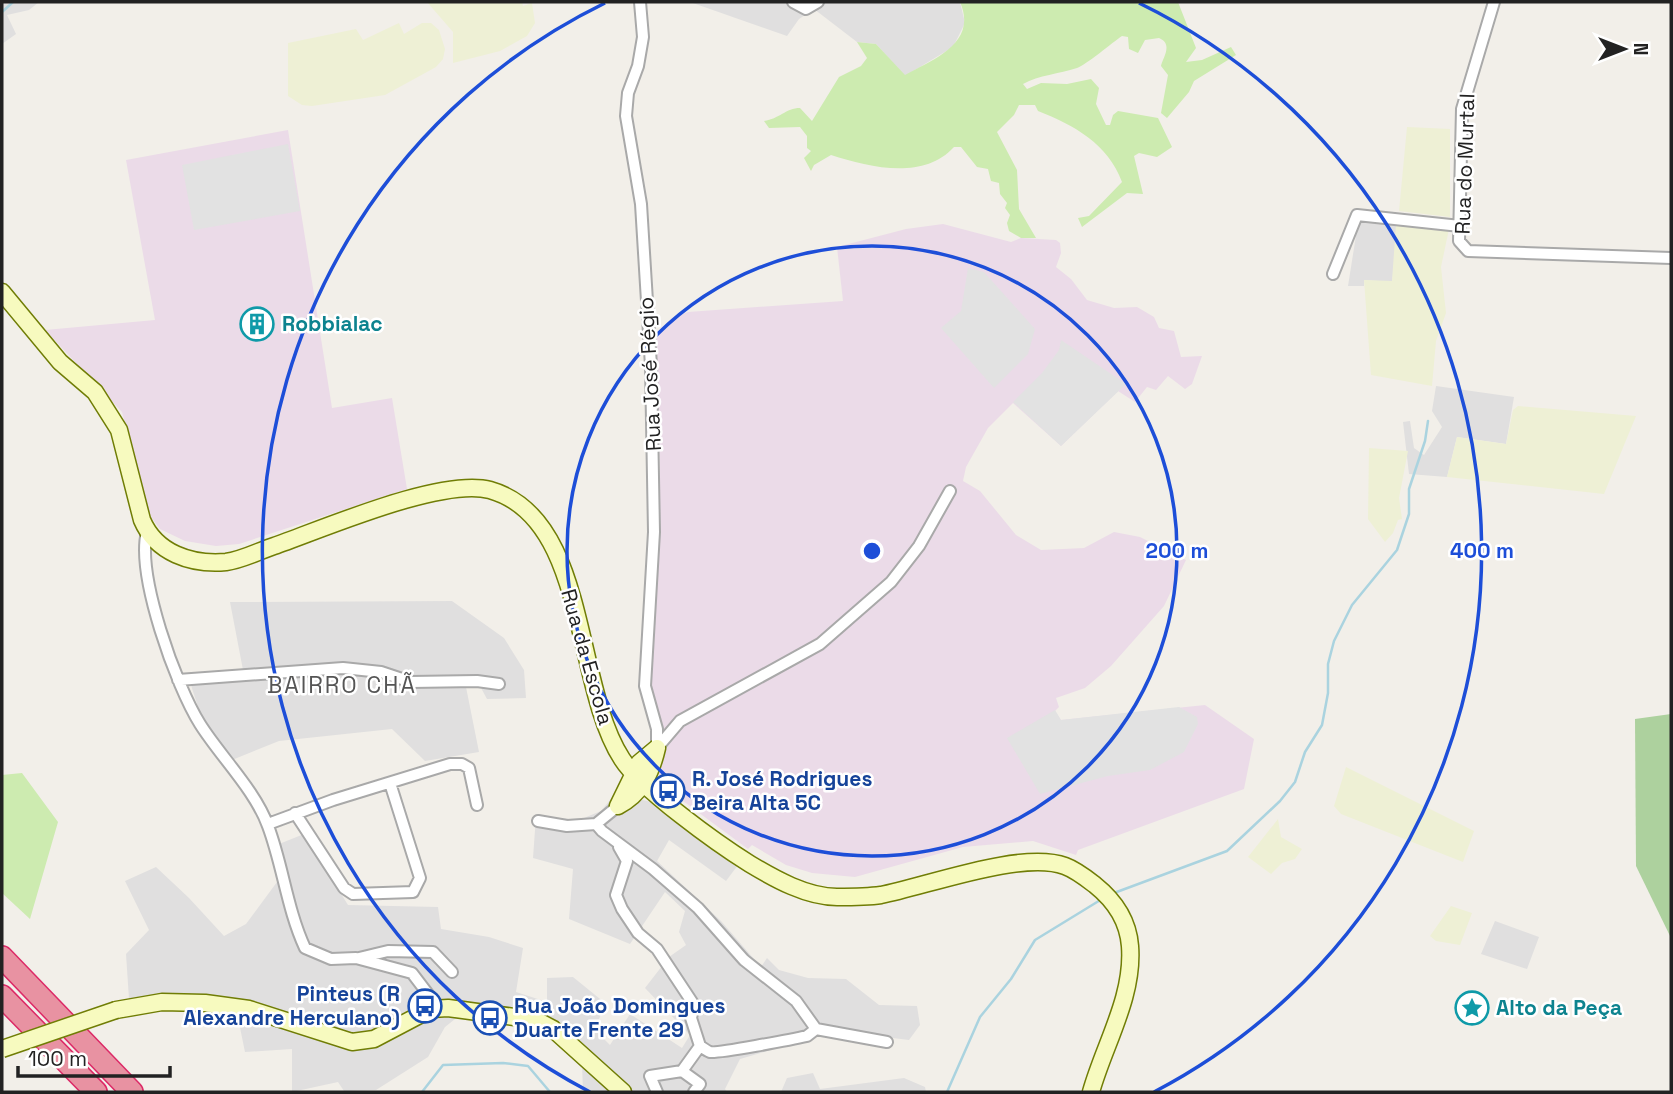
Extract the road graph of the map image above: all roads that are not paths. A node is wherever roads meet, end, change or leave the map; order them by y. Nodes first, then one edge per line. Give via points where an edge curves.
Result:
1 (640, 2) edge
2 (793, 2) edge
3 (818, 2) edge
4 (1494, 2) edge
5 (1460, 226) junction
6 (1671, 258) edge
7 (1333, 274) dead end
8 (2, 292) edge
9 (950, 491) dead end
10 (147, 532) junction
11 (178, 680) junction
12 (499, 684) dead end
13 (657, 748) junction
14 (638, 778) junction
15 (390, 783) junction
16 (477, 805) dead end
17 (618, 806) joint
18 (295, 813) junction
19 (538, 821) dead end
20 (268, 824) junction
21 (596, 824) junction
22 (618, 844) junction
23 (2, 957) edge
24 (356, 958) junction
25 (452, 972) dead end
26 (2, 996) edge
27 (431, 1009) junction
28 (816, 1029) junction
29 (887, 1042) dead end
30 (700, 1046) junction
31 (2, 1049) edge
32 (682, 1071) junction
33 (96, 1092) edge
34 (132, 1092) edge
35 (623, 1092) edge
36 (657, 1092) edge
37 (694, 1092) edge
38 (1091, 1092) edge

1 - 13 street, Rua José Régio via 643,37 626,116 640,204 651,366 654,532 645,686 657,729
2 - 3 street via 806,9
4 - 5 street, Rua do Murtal via 1464,93
5 - 6 street, Rua do Murtal via 1459,242 1468,251
5 - 7 street via 1357,215
8 - 10 street via 60,362 95,392 119,430
9 - 13 street via 919,546 891,582 820,644 680,721
10 - 11 street via 146,576
10 - 14 street, Rua da Escola via 161,547 188,560 228,562 395,504 451,490 489,490 526,508 546,532 562,563 595,698 611,741
11 - 12 street via 343,668 381,671 411,682
11 - 20 street via 199,723
13 - 14 street via 643,758
14 - 17 street
14 - 38 street, Rua da Escola via 749,863 796,888 832,898 877,895 1034,861 1064,865 1105,893 1125,922 1130,946 1124,995
15 - 16 street via 462,764 472,776
15 - 18 street
15 - 18 street via 420,878 414,892 353,894 344,888
17 - 21 street
18 - 20 street
19 - 21 street
20 - 24 street via 305,948 331,959
21 - 22 street
22 - 28 street via 715,924 744,960 796,1001
22 - 30 street via 627,861 616,895 694,1005 691,1018
23 - 34 highway
24 - 25 street via 388,951 433,952
24 - 27 street via 412,973 428,994
26 - 33 highway
27 - 31 street, bridge via 374,1039 352,1042 249,1009 162,1002 116,1010
27 - 35 street via 536,1020 553,1029
28 - 29 street
28 - 30 street via 807,1036 720,1053
30 - 32 street
32 - 36 street via 650,1076
32 - 37 street via 700,1084

